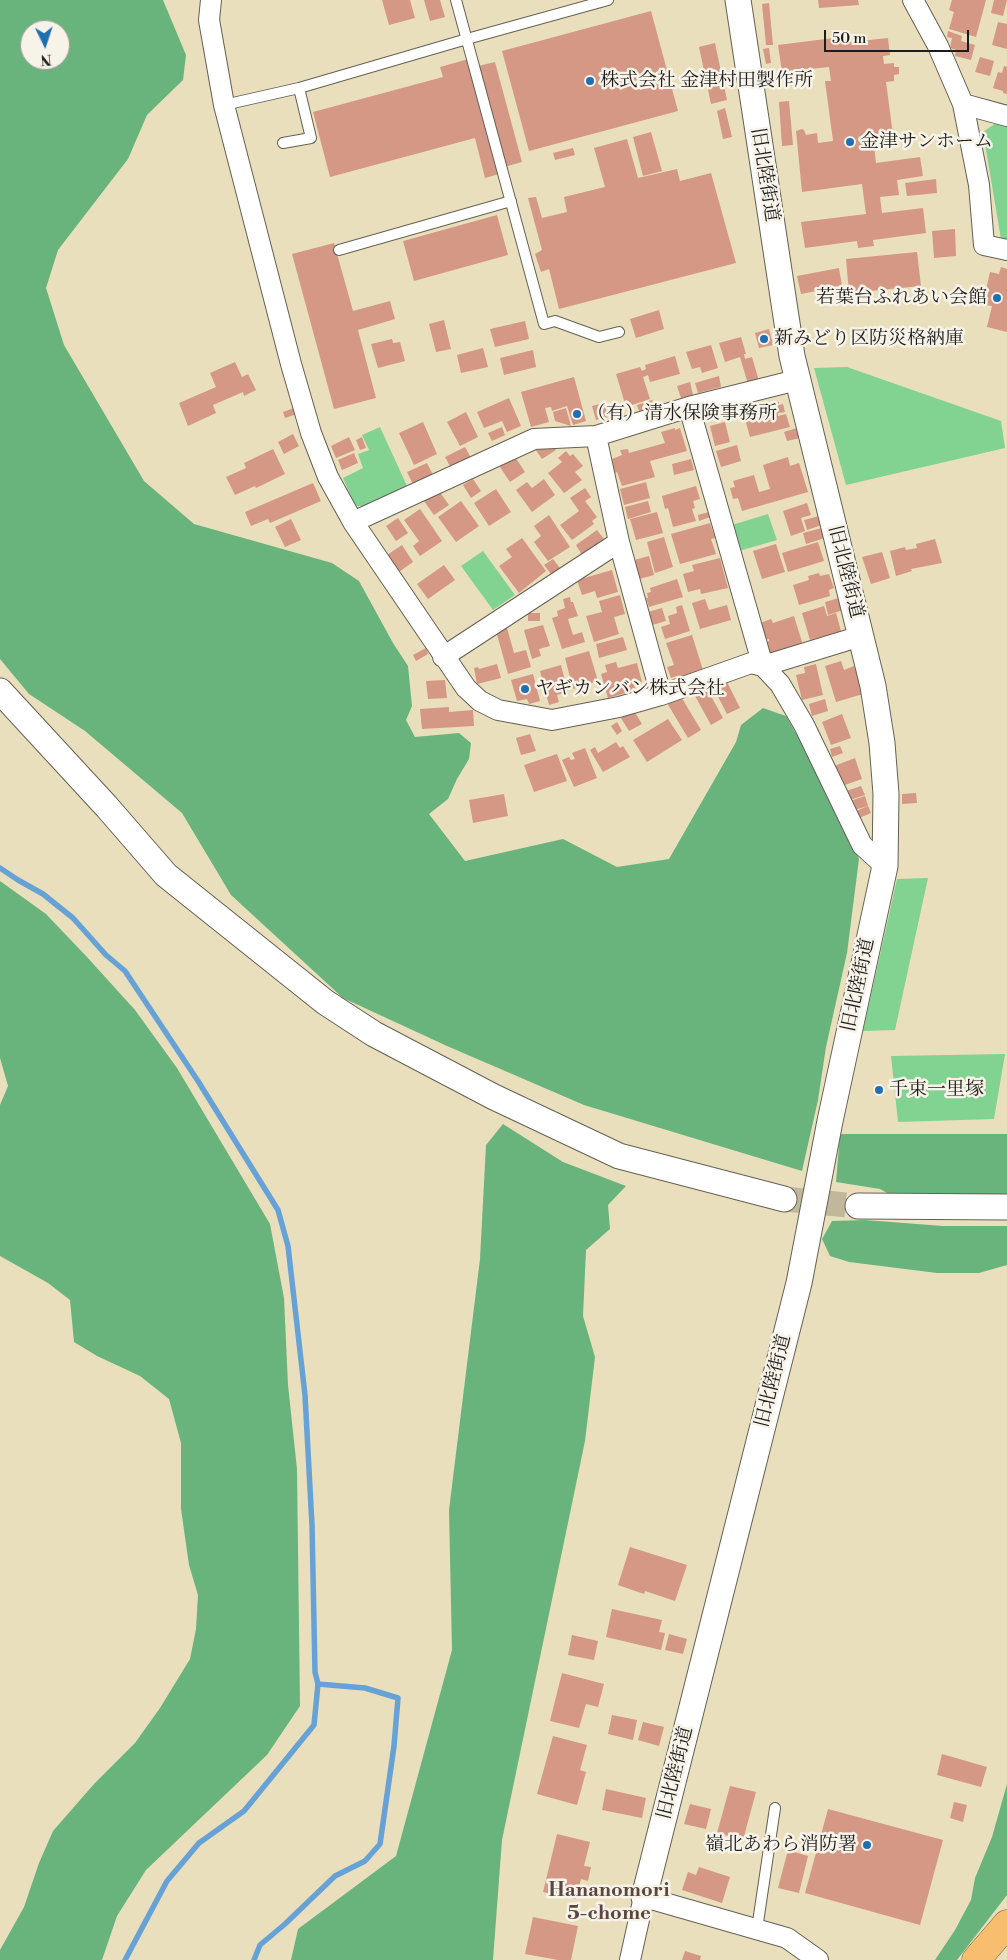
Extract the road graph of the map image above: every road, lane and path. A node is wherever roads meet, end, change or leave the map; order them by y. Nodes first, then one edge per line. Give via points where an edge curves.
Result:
1 (211, 0) edge
2 (456, 0) edge
3 (608, 0) edge
4 (738, 0) edge
5 (913, 0) edge
6 (467, 39) junction
7 (299, 88) junction
8 (963, 104) junction
9 (224, 105) junction
10 (1007, 116) edge
11 (283, 143) dead end
12 (511, 202) junction
13 (339, 250) dead end
14 (1007, 250) edge
15 (619, 332) dead end
16 (797, 380) junction
17 (689, 407) junction
18 (596, 436) junction
19 (353, 522) junction
20 (620, 542) junction
21 (861, 636) junction
22 (443, 657) junction
23 (763, 666) junction
24 (0, 691) edge
25 (661, 695) junction
26 (884, 866) junction
27 (784, 1199) tunnel mouth
28 (858, 1206) tunnel mouth
29 (1007, 1207) edge
30 (776, 1808) dead end
31 (644, 1897) junction
32 (1007, 1924) edge
33 (757, 1929) junction
34 (630, 1960) edge
35 (818, 1960) edge
36 (976, 1960) edge

1 - 9 street via 209,20
2 - 6 lane
3 - 6 lane
4 - 16 street, 旧北陸街道
5 - 8 street via 938,46
6 - 7 lane
6 - 12 lane
7 - 9 lane
7 - 11 lane via 311,138
8 - 10 street
8 - 14 street via 979,185 984,244
9 - 19 street via 311,433 328,477
12 - 13 lane
12 - 15 lane via 544,324 555,321 599,337
16 - 17 street
16 - 21 street, 旧北陸街道
17 - 18 street
17 - 23 street
18 - 19 street via 534,439
18 - 20 street
19 - 22 street
20 - 22 street
20 - 25 street
21 - 23 street
21 - 26 street, 旧北陸街道 via 882,743 886,794
22 - 25 street via 480,701 498,710 552,720
23 - 25 street via 751,663
23 - 26 street via 780,684 804,725 862,845
24 - 27 street via 166,875 325,1002 374,1034 494,1097 620,1156
26 - 31 street, 旧北陸街道 via 799,1283
28 - 29 street
30 - 33 lane
31 - 33 street
31 - 34 street, 旧北陸街道
32 - 36 main road
33 - 35 street via 787,1938

